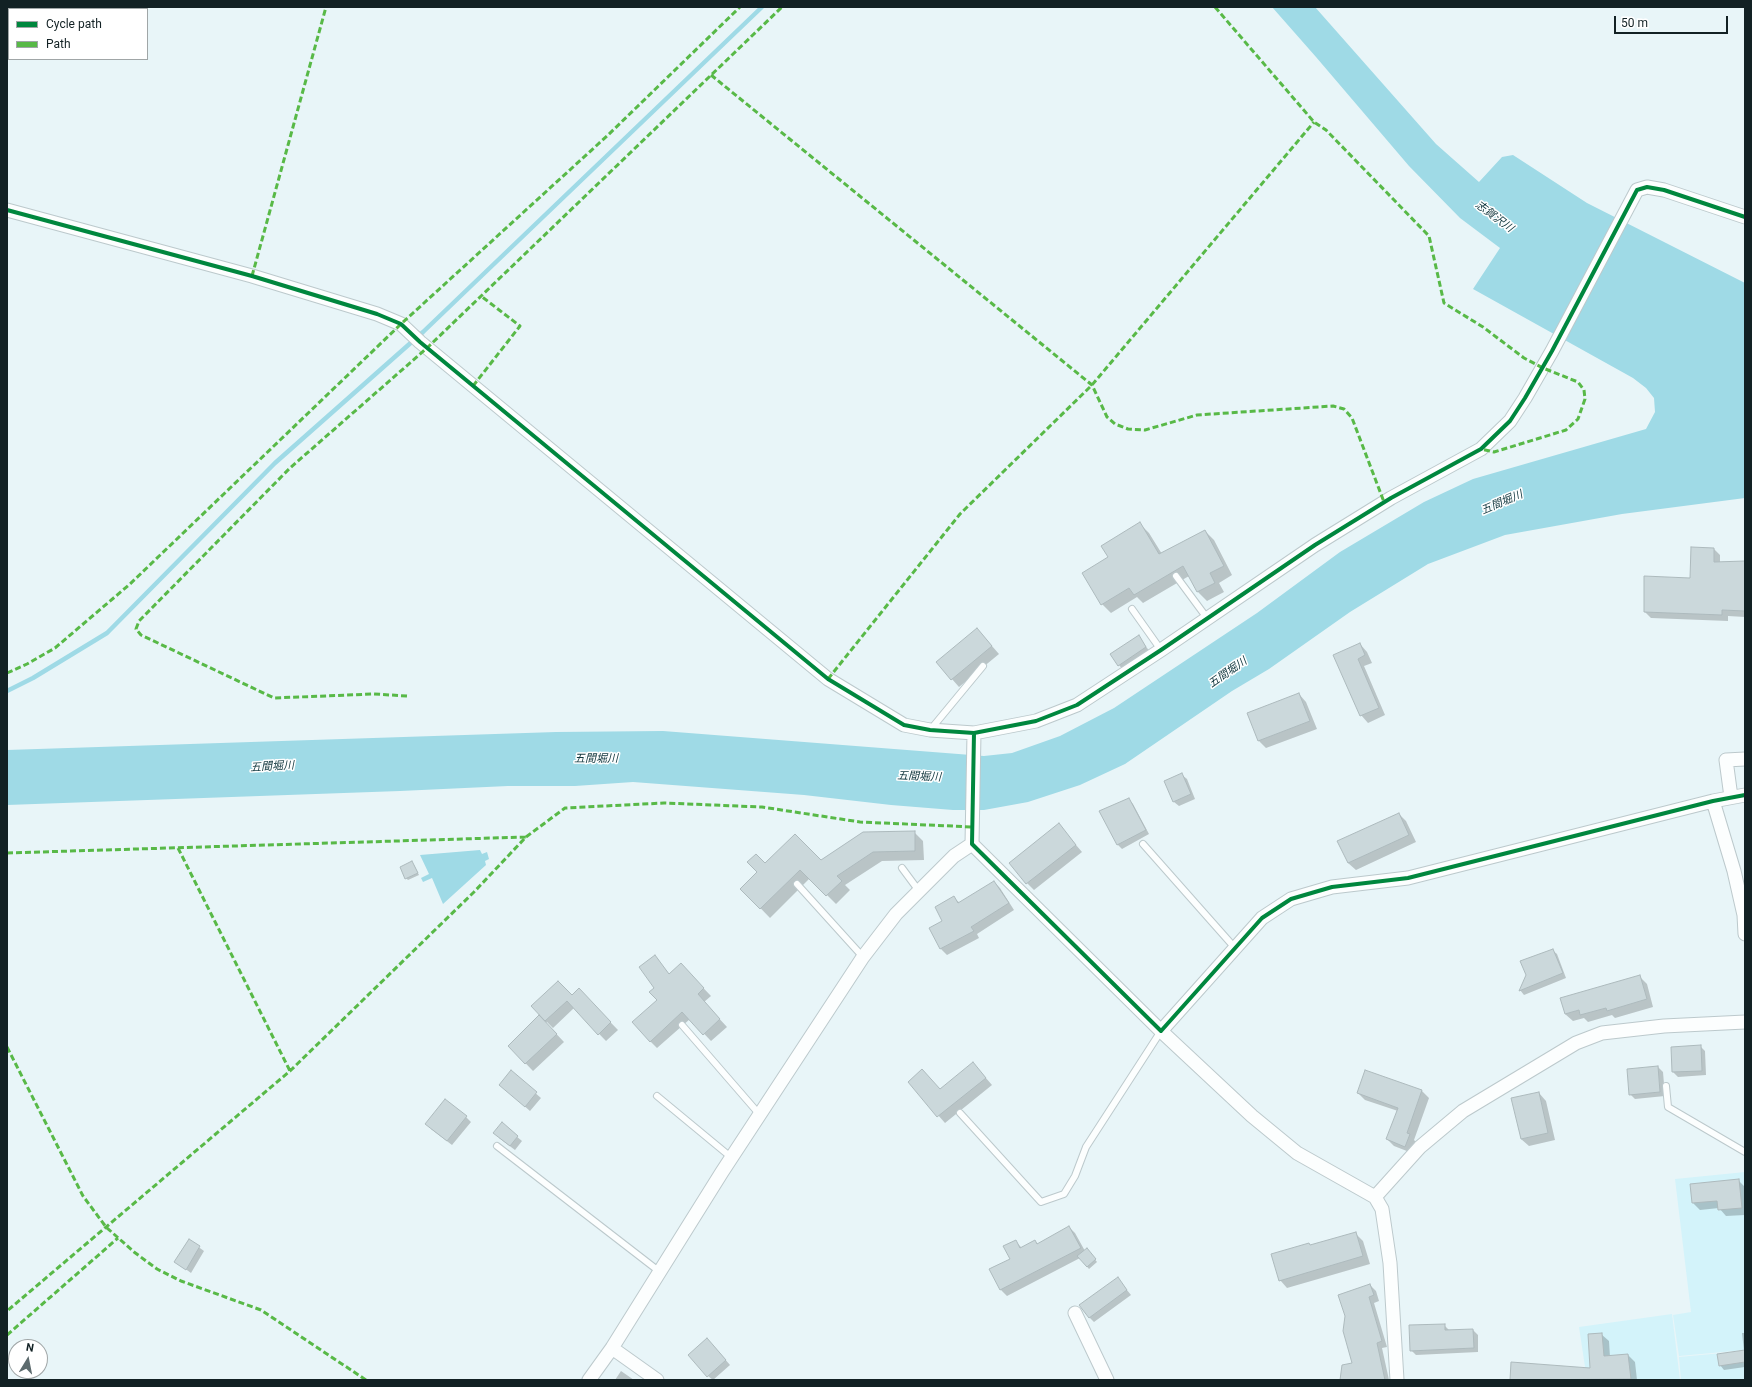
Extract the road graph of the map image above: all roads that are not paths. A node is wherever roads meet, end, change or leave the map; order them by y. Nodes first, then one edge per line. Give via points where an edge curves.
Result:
1 (7, 210) edge
2 (1745, 217) edge
3 (1176, 576) dead end
4 (1132, 609) dead end
5 (1207, 618) junction
6 (1161, 650) junction
7 (983, 666) dead end
8 (930, 730) junction
9 (974, 733) junction
10 (1745, 759) edge
11 (1745, 795) edge
12 (1731, 797) junction
13 (1713, 801) junction
14 (972, 844) junction
15 (1143, 844) dead end
16 (902, 868) dead end
17 (797, 884) dead end
18 (919, 891) junction
19 (1745, 934) edge
20 (1235, 948) junction
21 (863, 958) junction
22 (1745, 1022) edge
23 (682, 1025) dead end
24 (1161, 1031) junction
25 (1666, 1086) dead end
26 (657, 1096) dead end
27 (960, 1112) dead end
28 (760, 1115) junction
29 (497, 1146) dead end
30 (1745, 1152) edge
31 (732, 1158) junction
32 (1375, 1197) junction
33 (660, 1272) junction
34 (1075, 1313) dead end
35 (612, 1348) junction
36 (589, 1380) edge
37 (657, 1380) edge
38 (1107, 1380) edge
39 (1397, 1380) edge

1 - 8 street via 252,276 377,314 401,324 828,679 904,725
2 - 5 street via 1664,190 1647,187 1637,190 1552,351 1510,421 1481,449 1391,498 1321,541
3 - 5 lane
4 - 6 lane
5 - 6 street
6 - 9 street via 1077,705 1036,722
7 - 8 lane
8 - 9 street
9 - 14 street
10 - 12 street via 1726,760
11 - 12 street
12 - 13 street
13 - 19 street via 1734,871 1744,915
13 - 20 street via 1408,878 1332,887 1291,899 1262,918
14 - 18 street via 954,856
14 - 24 street
15 - 20 lane
16 - 18 lane
17 - 21 lane
18 - 21 street via 896,914
20 - 24 street
21 - 28 street
22 - 32 street via 1664,1026 1602,1033 1576,1043 1463,1111 1420,1147
23 - 28 lane
24 - 27 lane via 1086,1147 1075,1176 1064,1194 1041,1202
24 - 32 street via 1252,1116 1297,1153
25 - 30 lane via 1668,1107
26 - 31 lane
28 - 31 street
29 - 33 lane
31 - 33 street
32 - 39 street via 1382,1209 1390,1263
33 - 35 street
34 - 38 street
35 - 36 street
35 - 37 street

